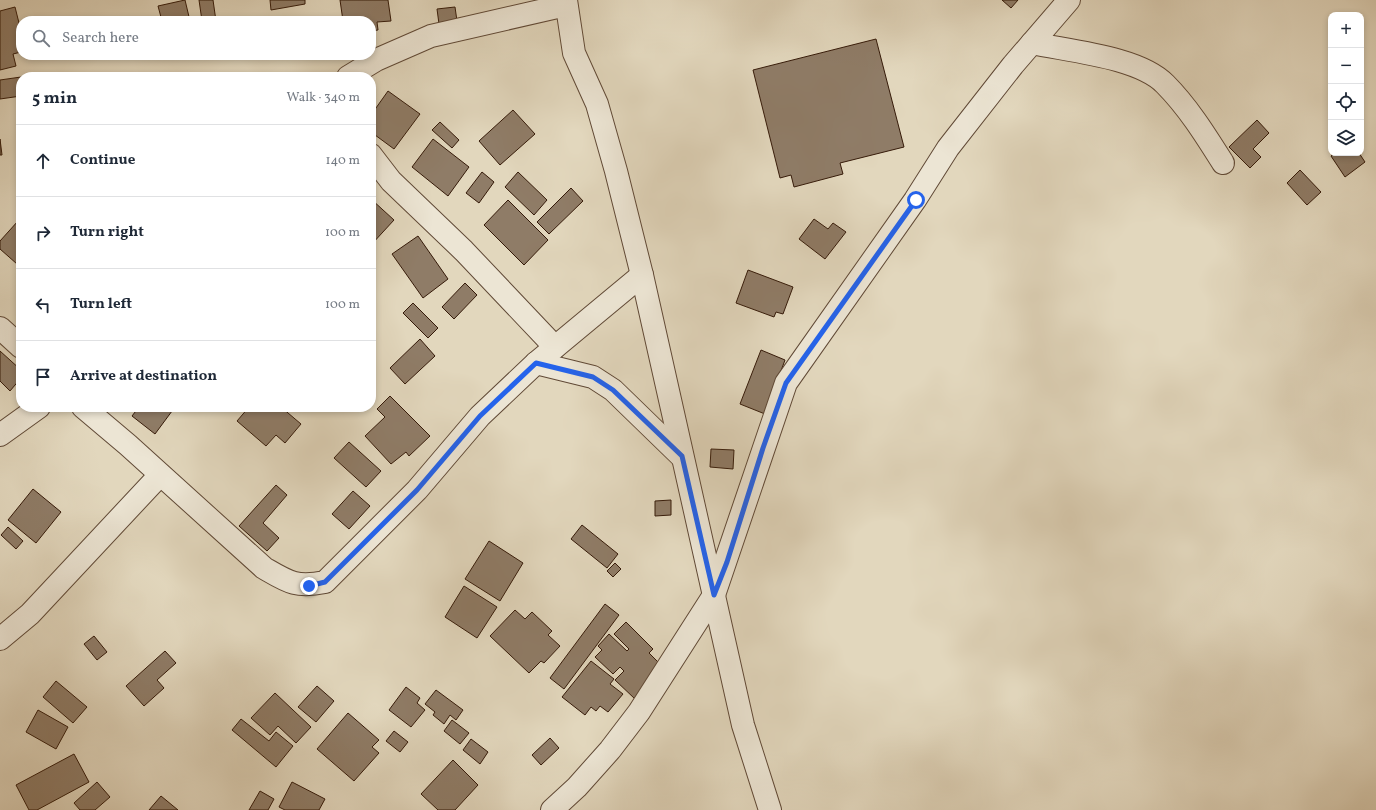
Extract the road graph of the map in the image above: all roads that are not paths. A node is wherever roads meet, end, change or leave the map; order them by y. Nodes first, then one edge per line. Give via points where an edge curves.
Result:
1 (1069, 0) edge
2 (566, 2) edge
3 (1032, 43) junction
4 (376, 60) edge
5 (376, 60) edge
6 (356, 72) edge
7 (376, 162) edge
8 (1223, 163) dead end
9 (642, 275) junction
10 (0, 328) edge
11 (16, 342) edge
12 (555, 347) junction
13 (536, 363) junction
14 (32, 412) edge
15 (89, 412) edge
16 (0, 435) edge
17 (682, 456) junction
18 (160, 475) junction
19 (714, 595) junction
20 (0, 640) edge
21 (552, 810) edge
22 (770, 810) edge

1 - 3 street
2 - 5 street via 431,36
2 - 9 street via 574,52 597,104
3 - 8 street via 1122,60 1145,70 1164,83 1204,132
3 - 19 street via 948,148 916,200 786,383
4 - 6 street
7 - 12 street via 391,181 464,251
9 - 12 street
9 - 17 street
10 - 11 street
12 - 13 street
13 - 17 street via 593,377 613,390
13 - 18 street via 480,416 417,490 325,582 309,586 289,583 264,568
14 - 16 street
15 - 18 street
17 - 19 street
18 - 20 street via 30,614
19 - 21 street via 639,712 610,750
19 - 22 street via 743,725

